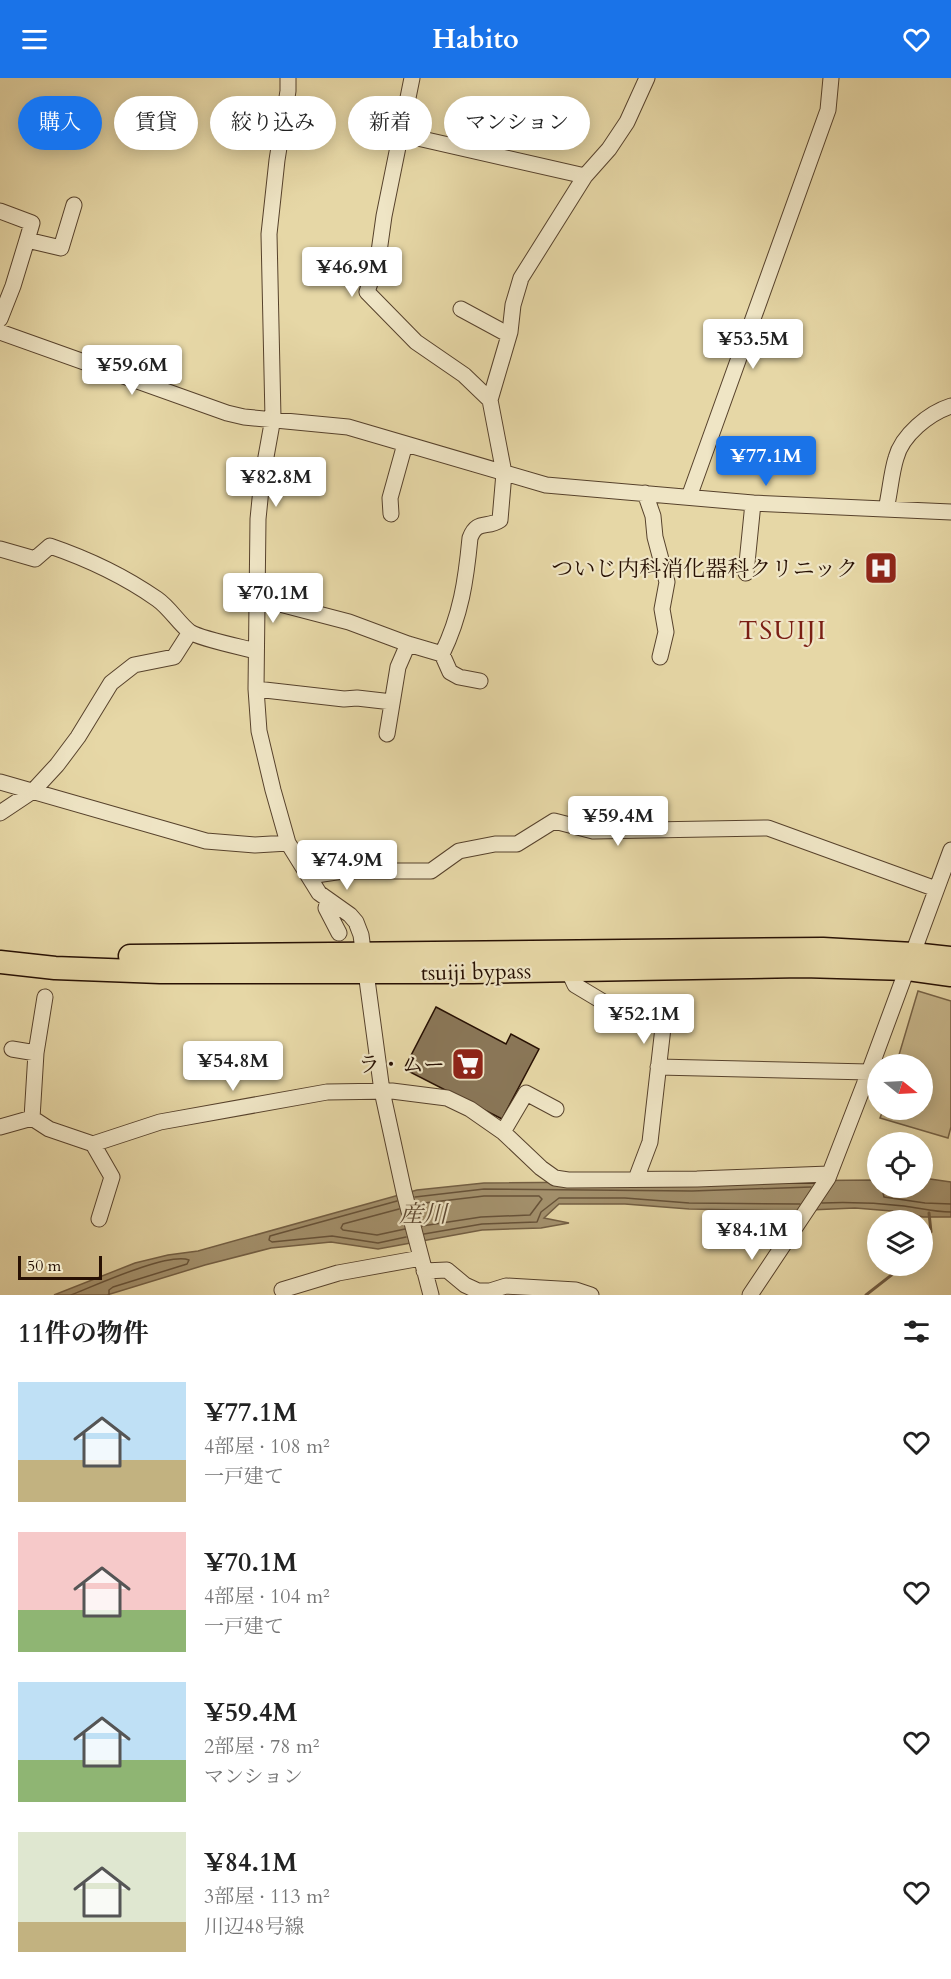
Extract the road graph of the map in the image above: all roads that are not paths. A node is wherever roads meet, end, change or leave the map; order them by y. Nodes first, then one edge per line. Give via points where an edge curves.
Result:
1 (288, 78) edge
2 (412, 78) edge
3 (647, 78) edge
4 (831, 78) edge
5 (408, 96) edge
6 (432, 141) edge
7 (397, 150) edge
8 (585, 176) junction
9 (74, 205) dead end
10 (0, 211) edge
11 (27, 240) junction
12 (461, 309) dead end
13 (0, 319) edge
14 (0, 332) edge
15 (509, 335) junction
16 (490, 400) junction
17 (951, 406) edge
18 (273, 418) junction
19 (405, 444) junction
20 (504, 473) junction
21 (645, 493) junction
22 (689, 497) junction
23 (753, 503) junction
24 (886, 509) junction
25 (951, 512) edge
26 (391, 514) dead end
27 (0, 549) edge
28 (746, 573) dead end
29 (257, 598) junction
30 (190, 632) junction
31 (408, 644) junction
32 (256, 651) junction
33 (442, 654) junction
34 (660, 657) dead end
35 (480, 681) dead end
36 (256, 689) junction
37 (392, 702) junction
38 (387, 734) dead end
39 (0, 783) edge
40 (33, 791) junction
41 (0, 813) edge
42 (288, 843) junction
43 (951, 850) edge
44 (309, 876) junction
45 (936, 889) junction
46 (328, 900) junction
47 (339, 933) dead end
48 (0, 948) edge
49 (951, 958) edge
50 (910, 961) junction
51 (0, 962) edge
52 (364, 963) junction
53 (568, 970) junction
54 (951, 975) edge
55 (45, 997) dead end
56 (12, 1049) dead end
57 (36, 1053) junction
58 (876, 1054) edge
59 (658, 1067) junction
60 (867, 1072) edge
61 (867, 1077) edge
62 (382, 1091) junction
63 (556, 1109) dead end
64 (32, 1118) junction
65 (0, 1126) edge
66 (502, 1132) junction
67 (93, 1144) junction
68 (829, 1176) junction
69 (636, 1179) junction
70 (99, 1219) dead end
71 (421, 1261) junction
72 (282, 1290) dead end
73 (562, 1292) edge
74 (431, 1295) edge
75 (591, 1295) edge
76 (750, 1295) edge

1 - 18 street via 269,234
2 - 5 street
3 - 8 street via 627,122
4 - 22 street via 828,110
6 - 8 street
7 - 16 street via 378,259 367,291 416,342 464,375
8 - 15 street via 521,278
9 - 11 street via 61,248
10 - 11 street via 32,223
11 - 13 street
12 - 15 street
14 - 18 street via 227,413
15 - 16 street
16 - 20 street
17 - 24 street via 915,427 896,457
18 - 19 street via 348,427
18 - 29 street via 258,519
19 - 20 street
19 - 26 street via 390,498
20 - 21 street via 546,485
20 - 33 street via 500,520 476,527 470,538 464,593 454,630
21 - 22 street
21 - 34 street via 667,582 662,609 666,632
22 - 23 street
23 - 24 street
23 - 28 street
24 - 25 street
27 - 30 street via 34,560 50,546 105,568 158,600
29 - 31 street via 349,622
29 - 32 street
30 - 32 street
30 - 40 street via 174,657 134,665 111,683 78,736
31 - 33 street
31 - 37 street via 398,667
32 - 36 street
33 - 35 street via 450,672
36 - 37 street
36 - 42 street via 259,731
37 - 38 street
39 - 40 street
40 - 41 street
40 - 42 street via 206,841 255,846
42 - 44 street
43 - 45 street
44 - 45 street via 343,871 431,871 459,851 516,844 554,821 593,831 768,828
44 - 46 street
45 - 50 street
46 - 47 street via 326,908
46 - 52 street via 356,922
48 - 52 highway, tsuiji bypass
49 - 50 highway, tsuiji bypass
50 - 52 highway, tsuiji bypass via 823,949
50 - 53 highway, tsuiji bypass
50 - 54 highway, tsuiji bypass
50 - 58 street
51 - 52 highway, tsuiji bypass via 160,972
52 - 53 highway, tsuiji bypass
52 - 62 street
53 - 59 street via 575,985 615,1009 665,1010
55 - 57 street
56 - 57 street
57 - 64 street
59 - 60 street
59 - 69 street via 650,1142
61 - 68 street
62 - 66 street via 447,1098
62 - 67 street via 327,1092 160,1122
62 - 71 street
63 - 66 street via 526,1094
64 - 65 street
64 - 67 street via 49,1129
66 - 69 street via 555,1178
67 - 70 street via 112,1177
68 - 69 street
68 - 76 street
71 - 72 street via 338,1274
71 - 73 street via 447,1270 478,1291 506,1286
71 - 74 street
73 - 75 street via 576,1290

